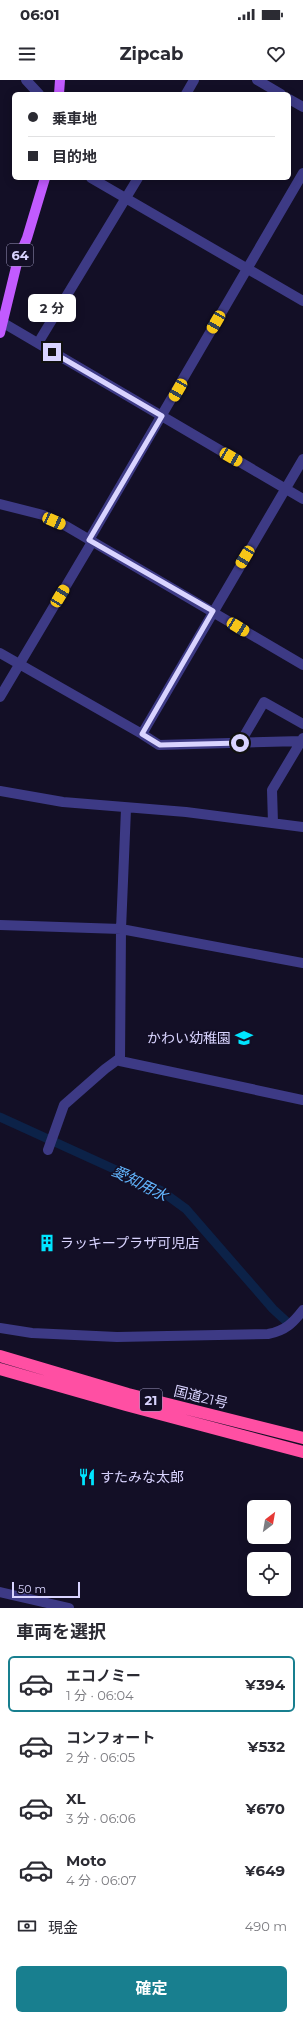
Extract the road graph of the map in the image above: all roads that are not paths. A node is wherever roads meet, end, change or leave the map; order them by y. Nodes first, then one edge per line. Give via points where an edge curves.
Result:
1 (26, 80) edge
2 (60, 80) edge
3 (194, 80) edge
4 (257, 80) edge
5 (37, 92) edge
6 (59, 92) edge
7 (187, 92) edge
8 (278, 92) edge
9 (291, 100) edge
10 (303, 107) edge
11 (303, 173) edge
12 (44, 180) edge
13 (95, 180) edge
14 (137, 180) edge
15 (126, 197) junction
16 (248, 268) junction
17 (303, 301) edge
18 (2, 322) edge
19 (0, 333) edge
20 (38, 344) junction
21 (162, 416) junction
22 (303, 459) edge
23 (286, 489) junction
24 (303, 499) edge
25 (0, 504) edge
26 (91, 541) junction
27 (213, 611) junction
28 (0, 653) edge
29 (19, 664) junction
30 (303, 665) edge
31 (0, 696) edge
32 (303, 724) edge
33 (142, 734) junction
34 (302, 740) edge
35 (240, 743) junction
36 (0, 791) edge
37 (126, 808) junction
38 (273, 823) junction
39 (303, 827) edge
40 (0, 925) edge
41 (121, 929) junction
42 (303, 963) edge
43 (120, 1058) junction
44 (303, 1100) edge
45 (48, 1150) dead end
46 (303, 1310) edge
47 (0, 1328) edge
48 (0, 1356) edge
49 (0, 1369) edge
50 (303, 1438) edge
51 (303, 1452) edge
52 (0, 1592) edge
53 (69, 1608) edge

1 - 5 street
2 - 6 main road
3 - 7 street
4 - 8 street
9 - 10 street
11 - 16 street
12 - 18 main road, 64 via 18,259
13 - 15 street
14 - 15 street
15 - 16 street
15 - 20 street
16 - 17 street
16 - 21 street
18 - 19 main road, 64
18 - 20 street
20 - 21 street
21 - 23 street
21 - 26 street
22 - 23 street
23 - 24 street
23 - 27 street
25 - 26 street via 44,516
26 - 27 street
26 - 29 street
27 - 30 street
27 - 33 street
28 - 29 street
29 - 31 street
29 - 33 street
32 - 35 street via 264,702
33 - 35 street via 160,745
34 - 35 street
34 - 38 street via 272,790
36 - 37 street via 63,802
37 - 38 street via 186,812
37 - 41 street
38 - 39 street
40 - 41 street
41 - 42 street
41 - 43 street
43 - 44 street via 120,1061
43 - 45 street via 64,1105
46 - 47 street via 291,1325 280,1332 268,1334 118,1337 32,1333
48 - 50 highway, 国道21号 / 21 via 128,1394
49 - 51 highway, 国道21号 / 21 via 126,1406
52 - 53 street

